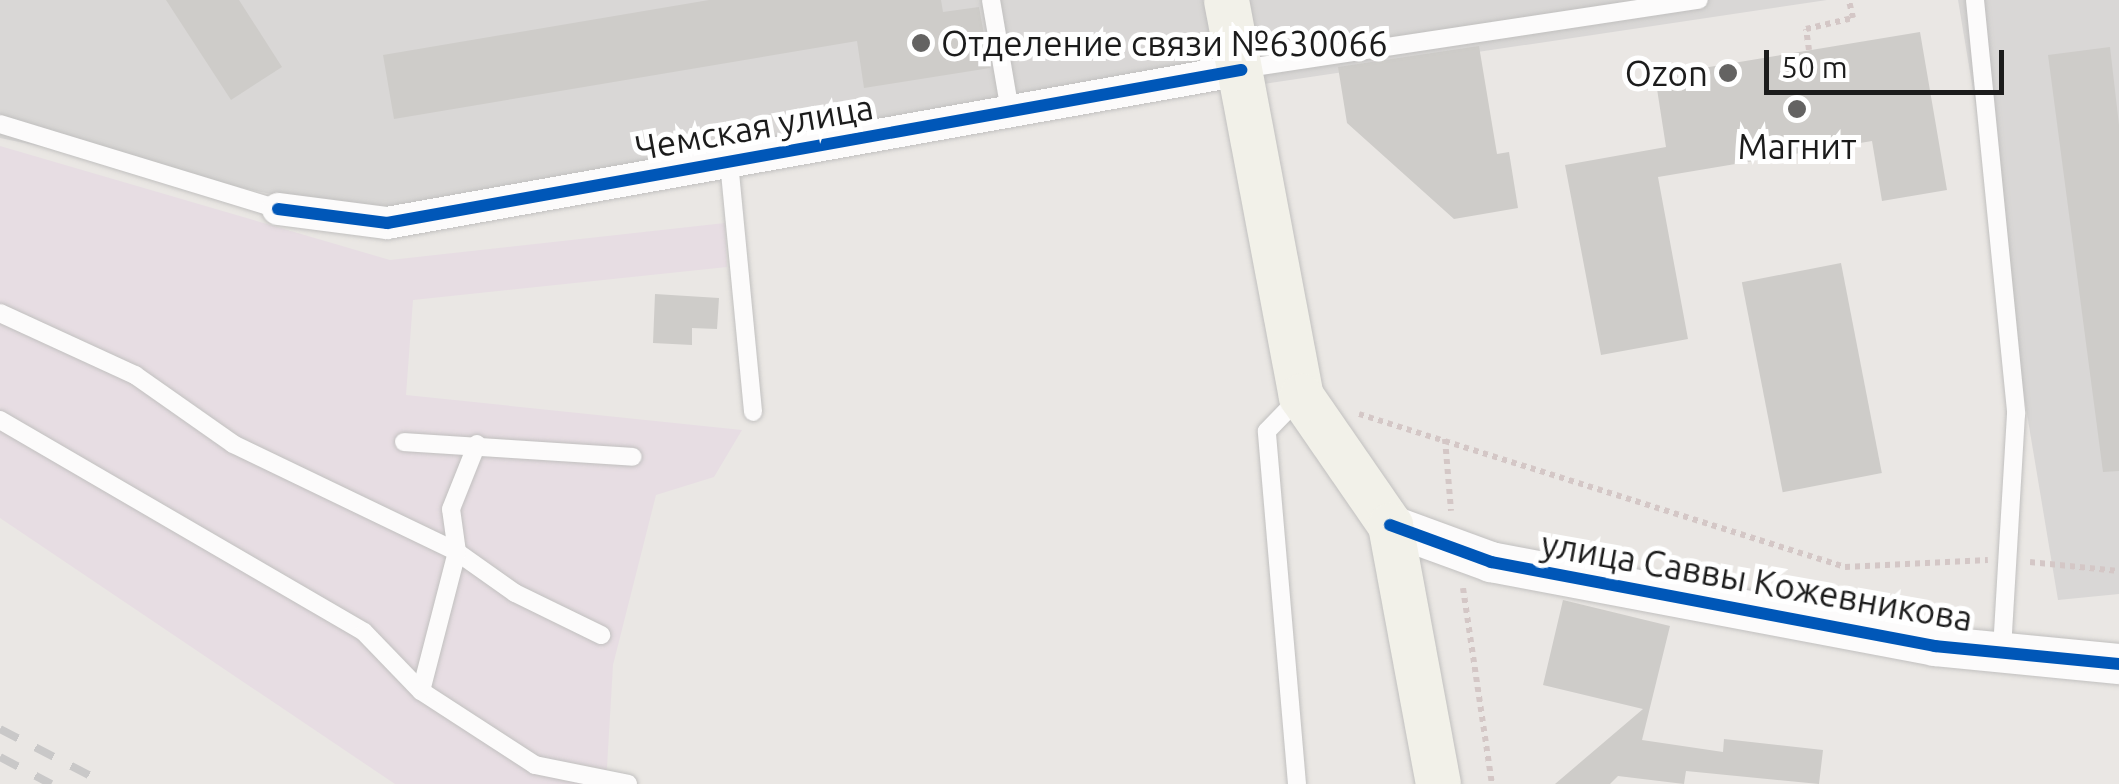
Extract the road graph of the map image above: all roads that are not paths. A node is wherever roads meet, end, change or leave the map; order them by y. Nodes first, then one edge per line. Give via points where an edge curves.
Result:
1 (991, 0) edge
2 (1226, 0) edge
3 (1699, 0) edge
4 (1976, 0) edge
5 (1241, 70) junction
6 (1010, 111) junction
7 (0, 124) edge
8 (728, 162) junction
9 (278, 209) joint
10 (0, 312) edge
11 (1300, 396) junction
12 (752, 412) dead end
13 (0, 420) edge
14 (404, 442) dead end
15 (477, 444) junction
16 (633, 458) dead end
17 (1390, 525) junction
18 (458, 552) junction
19 (600, 636) dead end
20 (2002, 655) junction
21 (2119, 664) edge
22 (420, 691) junction
23 (628, 784) edge
24 (1297, 784) edge
25 (1438, 784) edge

1 - 6 lane
2 - 5 main road
3 - 5 lane
4 - 20 lane via 2016,414
5 - 6 street, Чемская улица
5 - 11 main road
6 - 8 street, Чемская улица
7 - 9 lane
8 - 9 street, Чемская улица via 387,223
8 - 12 lane
10 - 18 lane via 135,375 233,444
11 - 17 main road
11 - 24 lane via 1267,431
13 - 22 lane via 364,632
14 - 15 lane
15 - 16 lane
15 - 18 lane via 451,509
17 - 20 street, улица Саввы Кожевникова via 1490,562
17 - 25 main road
18 - 19 lane via 516,594
18 - 22 lane
20 - 21 street, улица Саввы Кожевникова
22 - 23 lane via 534,766

